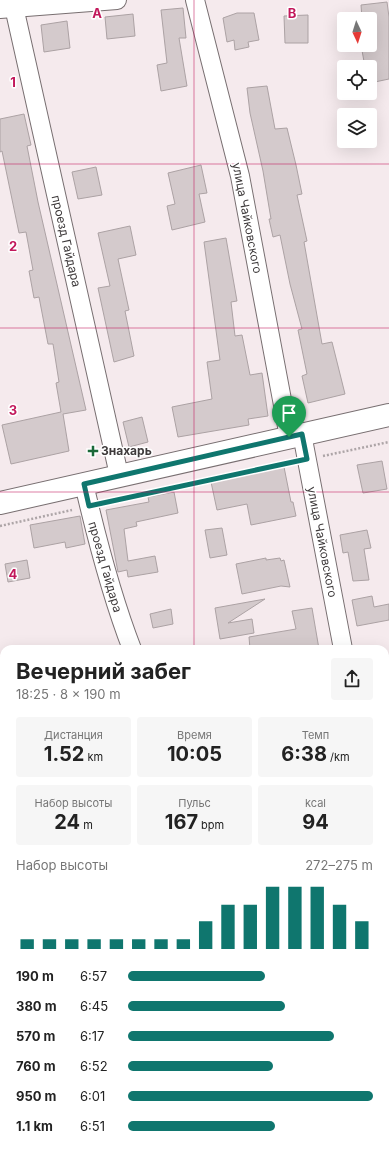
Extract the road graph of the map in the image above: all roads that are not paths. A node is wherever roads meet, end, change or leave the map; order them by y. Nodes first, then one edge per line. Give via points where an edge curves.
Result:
1 (117, 0) edge
2 (195, 0) edge
3 (7, 8) edge
4 (389, 415) edge
5 (295, 436) junction
6 (119, 475) junction
7 (84, 484) junction
8 (0, 503) edge
9 (130, 645) edge
10 (342, 645) edge

1 - 3 street
2 - 5 street, улица Чайковского via 240,176
3 - 6 street, проезд Гайдара
4 - 5 main road
5 - 6 main road
5 - 10 street, улица Чайковского via 307,459
6 - 7 main road
7 - 8 main road
7 - 9 street, проезд Гайдара via 98,547

